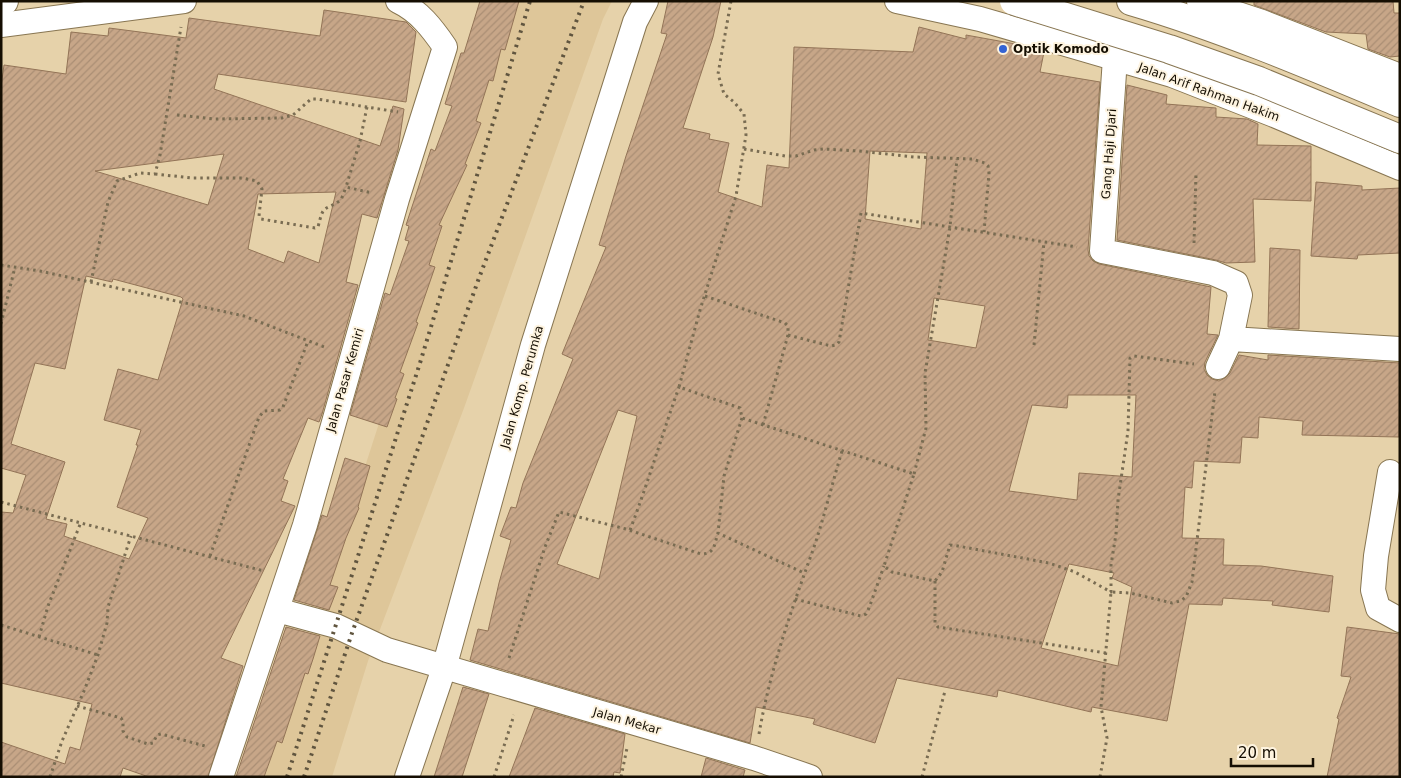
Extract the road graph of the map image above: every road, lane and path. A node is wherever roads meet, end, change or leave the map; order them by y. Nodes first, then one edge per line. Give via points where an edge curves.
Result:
1 (398, 1) edge
2 (646, 1) edge
3 (731, 1) edge
4 (897, 1) edge
5 (1014, 1) edge
6 (1067, 1) edge
7 (1131, 1) edge
8 (1199, 1) edge
9 (183, 11) edge
10 (1, 25) edge
11 (1082, 50) junction
12 (1115, 58) junction
13 (1400, 76) edge
14 (1400, 103) edge
15 (367, 107) junction
16 (177, 115) dead end
17 (423, 117) junction
18 (1400, 139) edge
19 (744, 150) junction
20 (956, 159) junction
21 (1400, 168) edge
22 (1196, 173) dead end
23 (155, 174) junction
24 (346, 187) junction
25 (397, 199) junction
26 (950, 227) junction
27 (984, 232) junction
28 (1044, 242) junction
29 (1102, 251) junction
30 (1, 265) edge
31 (16, 267) junction
32 (1190, 268) junction
33 (91, 282) junction
34 (705, 296) junction
35 (1, 324) edge
36 (788, 335) junction
37 (1231, 339) junction
38 (308, 341) junction
39 (1034, 344) dead end
40 (1400, 349) edge
41 (351, 357) junction
42 (1218, 367) junction
43 (680, 387) junction
44 (742, 418) junction
45 (763, 425) junction
46 (842, 451) junction
47 (1390, 472) dead end
48 (914, 474) junction
49 (1, 502) edge
50 (81, 522) junction
51 (630, 530) junction
52 (718, 533) junction
53 (131, 536) junction
54 (210, 556) junction
55 (884, 566) junction
56 (804, 573) junction
57 (288, 578) junction
58 (935, 581) junction
59 (1111, 592) junction
60 (795, 599) junction
61 (276, 610) junction
62 (1400, 620) edge
63 (1, 624) edge
64 (40, 637) junction
65 (1106, 653) junction
66 (98, 655) junction
67 (444, 668) junction
68 (511, 688) junction
69 (945, 691) dead end
70 (77, 706) junction
71 (230, 753) junction
72 (754, 758) junction
73 (50, 777) edge
74 (222, 777) edge
75 (407, 777) edge
76 (494, 777) edge
77 (810, 777) edge
78 (922, 777) edge
79 (1100, 777) edge

1 - 17 street, Jalan Pasar Kemiri via 429,24 445,46
2 - 67 street, Jalan Komp. Perumka via 635,22 533,345
3 - 19 path via 718,74 724,94 744,114
4 - 11 street, Jalan Arif Rahman Hakim via 980,19
5 - 18 highway, Jalan Arif Rahman Hakim, bridge via 1259,81
6 - 11 street via 1066,24
7 - 14 highway via 1236,37
8 - 13 street
9 - 10 street
9 - 23 path
11 - 12 street, Jalan Arif Rahman Hakim
12 - 21 street, Jalan Arif Rahman Hakim via 1180,78
12 - 29 street, Gang Haji Djari
15 - 16 path via 311,99 293,115 282,118 215,119
15 - 17 path
15 - 24 path
17 - 25 street, Jalan Pasar Kemiri
19 - 20 path via 785,156 823,150
19 - 34 path via 736,196
20 - 26 path
20 - 27 path via 984,162 988,166
22 - 32 path via 1194,246
23 - 24 path via 257,181 262,189 261,219 315,228 322,211 341,200
23 - 33 path via 140,173 117,181 108,202
24 - 25 path
25 - 41 street, Jalan Pasar Kemiri
26 - 27 path
26 - 36 path via 861,213 839,342 831,346
26 - 48 path via 926,373 926,428
27 - 28 path
28 - 29 path
28 - 39 path
29 - 32 street
30 - 31 path
31 - 33 path
31 - 35 path
32 - 37 street via 1236,283 1240,295
33 - 38 path via 244,316
34 - 36 path via 784,322 788,326
34 - 43 path
36 - 45 path
37 - 40 street
37 - 42 street
38 - 41 path
38 - 54 path via 283,406 280,410 264,411 259,417
41 - 57 street, Jalan Pasar Kemiri
42 - 59 path via 1192,582 1186,597 1172,603
42 - 59 path via 1139,356 1130,358 1128,431 1111,565
43 - 44 path via 740,408
43 - 51 path
44 - 45 path
44 - 52 path via 724,476
45 - 46 path
46 - 48 path
46 - 56 path
47 - 62 street via 1373,590 1378,608
48 - 55 path
49 - 50 path
50 - 53 path
50 - 64 path via 48,606
51 - 52 path via 700,554 712,552
51 - 68 path via 558,512 540,560
52 - 56 path
53 - 54 path
53 - 66 path via 108,607
54 - 57 path
55 - 58 path via 892,572
55 - 60 path via 870,608 862,616
56 - 60 path
57 - 61 street, Jalan Pasar Kemiri
58 - 59 path via 942,572 950,545 1049,563 1075,572
58 - 65 path via 935,623 938,627
59 - 65 path
60 - 72 path via 763,707
61 - 67 street, Jalan Mekar via 336,626 387,650
61 - 71 street, Jalan Pasar Kemiri
63 - 64 path
64 - 66 path
65 - 79 path via 1101,707 1107,738
66 - 70 path
67 - 68 street, Jalan Mekar
67 - 75 street, Jalan Komp. Perumka
68 - 72 street, Jalan Mekar
68 - 76 path
69 - 78 path
70 - 71 path via 121,718 124,736 148,744 160,734
70 - 73 path
71 - 74 street, Jalan Pasar Kemiri
72 - 77 street, Jalan Mekar

